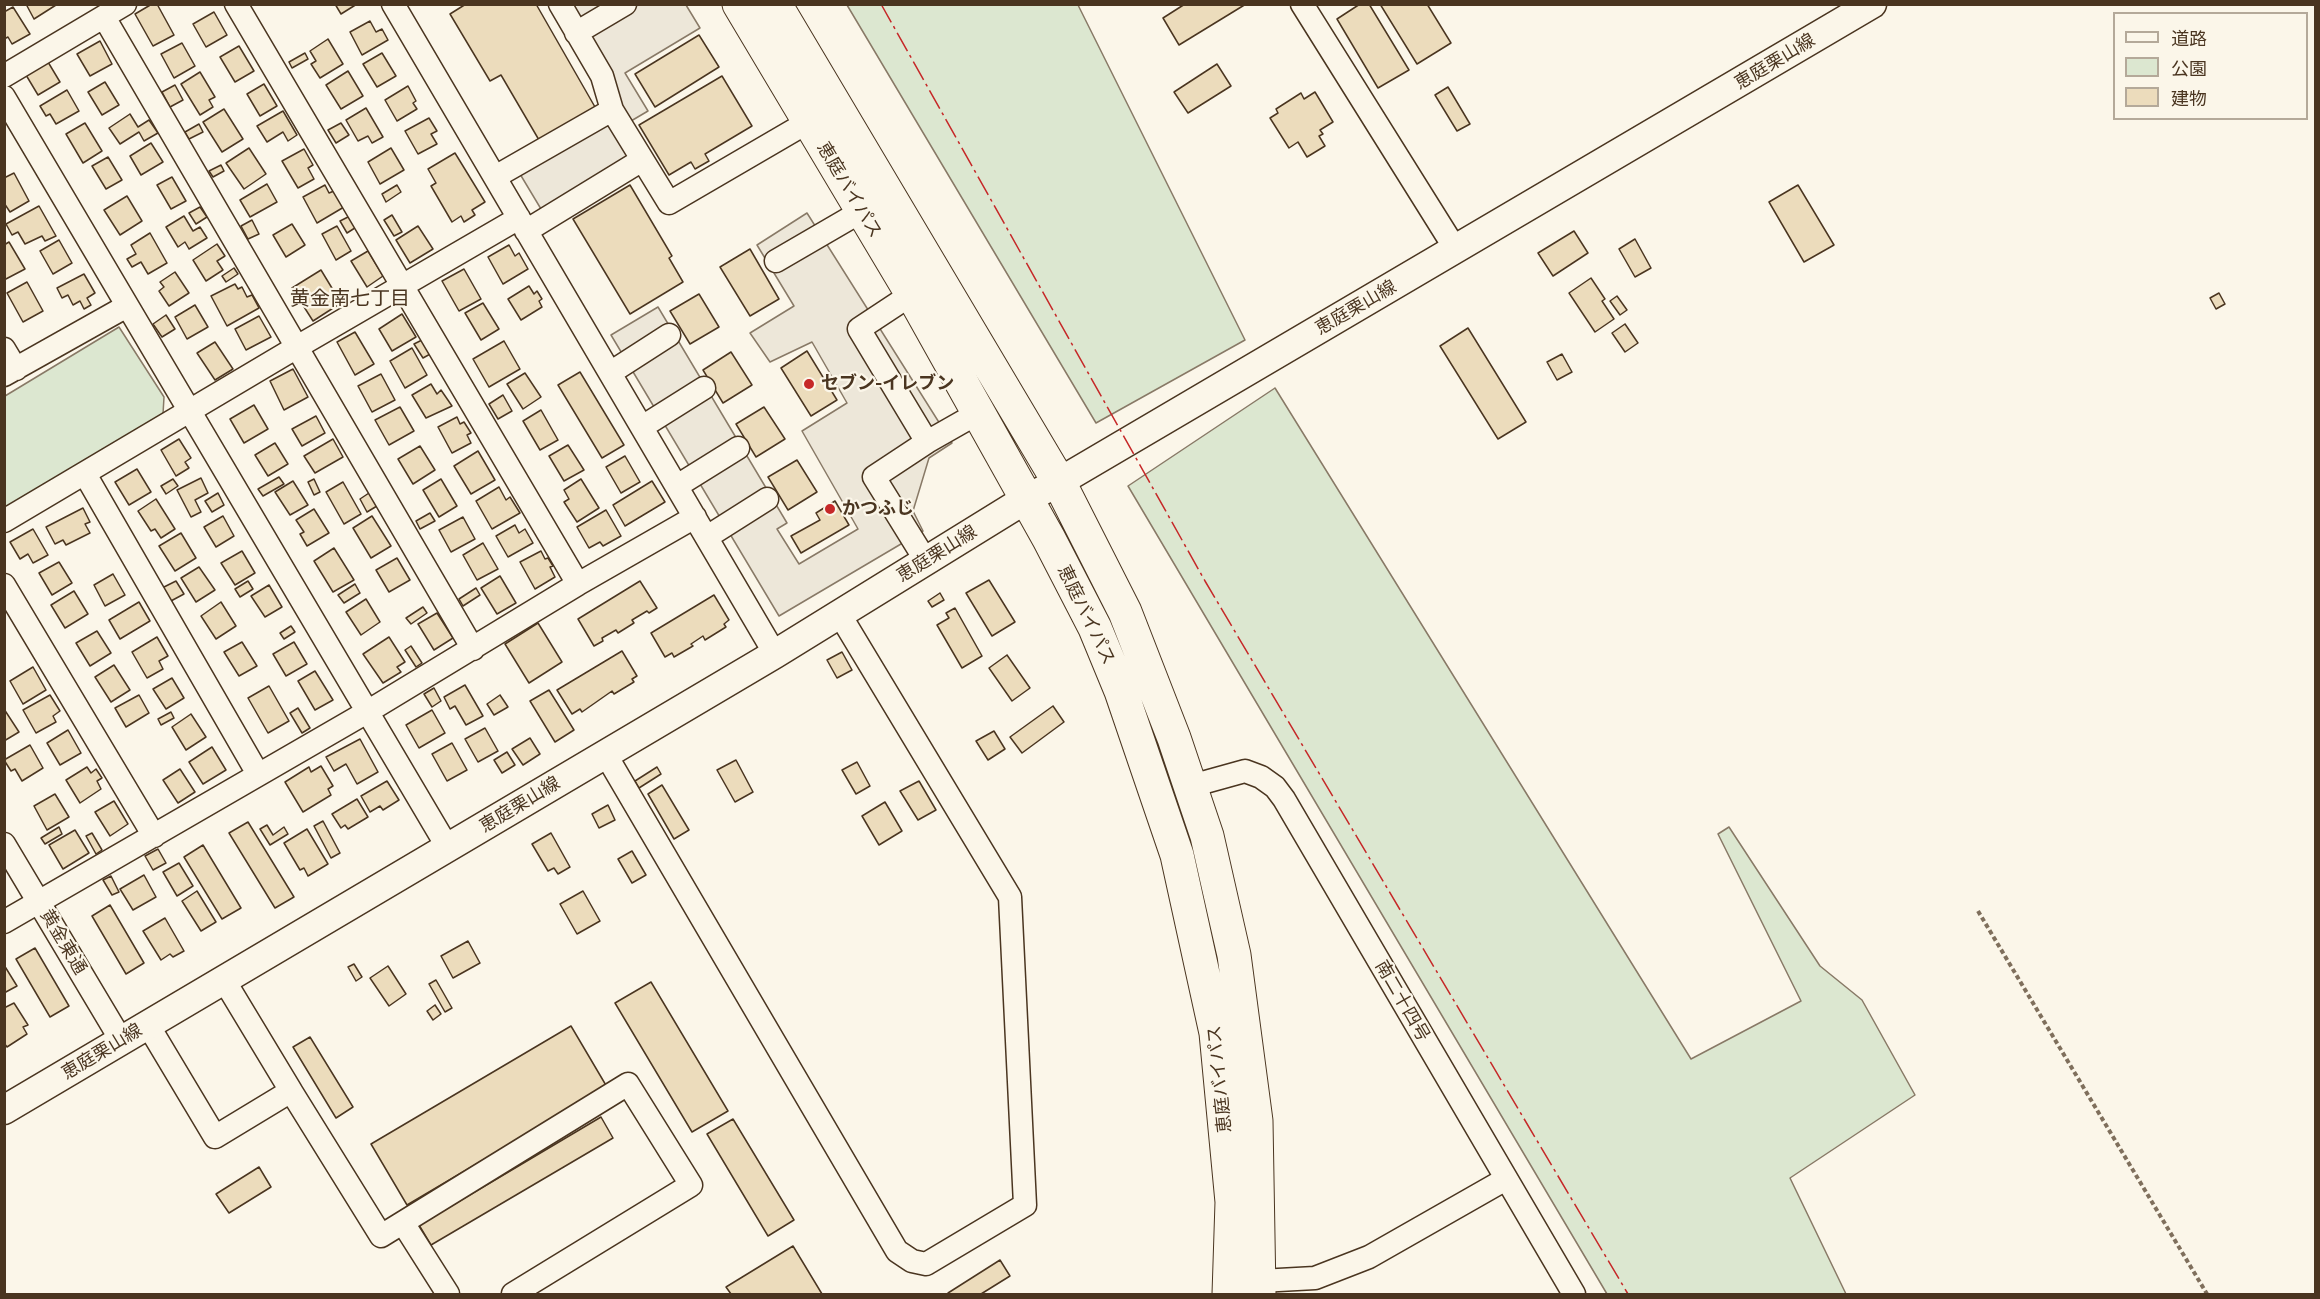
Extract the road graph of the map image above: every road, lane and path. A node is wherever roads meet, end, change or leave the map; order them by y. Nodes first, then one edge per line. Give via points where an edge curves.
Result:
1 (125, 4) edge
2 (236, 4) edge
3 (393, 4) edge
4 (560, 4) edge
5 (625, 4) edge
6 (739, 4) edge
7 (776, 4) edge
8 (1302, 4) edge
9 (1872, 4) edge
10 (104, 17) junction
11 (576, 33) junction
12 (4, 76) edge
13 (4, 97) edge
14 (612, 110) junction
15 (808, 122) junction
16 (642, 160) junction
17 (495, 177) junction
18 (862, 211) junction
19 (523, 225) junction
20 (1456, 250) junction
21 (776, 261) dead end
22 (403, 285) junction
23 (912, 294) junction
24 (127, 306) junction
25 (669, 335) dead end
26 (297, 347) junction
27 (4, 349) edge
28 (10, 372) edge
29 (610, 373) junction
30 (704, 388) dead end
31 (190, 412) junction
32 (978, 413) junction
33 (642, 427) junction
34 (927, 442) junction
35 (738, 448) dead end
36 (85, 474) junction
37 (1059, 482) junction
38 (677, 486) junction
39 (767, 499) dead end
40 (1026, 499) junction
41 (695, 517) junction
42 (4, 521) edge
43 (707, 537) junction
44 (926, 561) junction
45 (578, 584) junction
46 (4, 585) edge
47 (840, 615) junction
48 (473, 649) junction
49 (775, 654) junction
50 (367, 712) junction
51 (606, 754) junction
52 (258, 774) junction
53 (1191, 786) junction
54 (154, 836) junction
55 (4, 844) edge
56 (448, 848) junction
57 (39, 902) junction
58 (1978, 911) dead end
59 (4, 922) edge
60 (224, 980) junction
61 (148, 1025) junction
62 (122, 1040) junction
63 (291, 1091) junction
64 (4, 1110) edge
65 (1506, 1179) junction
66 (403, 1223) junction
67 (1260, 1288) edge
68 (448, 1294) edge
69 (513, 1294) edge
70 (1229, 1294) edge
71 (1574, 1294) edge
72 (2207, 1294) edge

1 - 10 street
2 - 22 street
3 - 17 street
4 - 11 street
5 - 11 street
6 - 15 highway, 恵庭バイパス
7 - 37 highway, 恵庭バイパス
8 - 20 street
9 - 20 main road, 恵庭栗山線
10 - 12 street
10 - 26 street
11 - 14 street via 602,76
13 - 24 street
14 - 16 street
14 - 17 street
15 - 16 street via 669,203
15 - 18 highway, 恵庭バイパス
16 - 19 street
17 - 19 street
18 - 21 street
18 - 23 highway, 恵庭バイパス
19 - 22 street
19 - 29 street
20 - 37 main road, 恵庭栗山線
22 - 26 street
22 - 45 street
23 - 32 highway, 恵庭バイパス
23 - 34 street via 858,329
24 - 28 street
24 - 31 street
25 - 29 street
26 - 31 street
26 - 48 street
27 - 28 street
29 - 33 street
30 - 33 street
31 - 36 street
31 - 50 street
32 - 34 street
32 - 40 highway, 恵庭バイパス
33 - 38 street
34 - 44 street via 874,477
35 - 38 street
36 - 42 street
36 - 52 street
37 - 40 main road, 恵庭栗山線
37 - 53 highway, 恵庭バイパス via 1125,612
38 - 41 street
39 - 43 street
40 - 44 main road, 恵庭栗山線
40 - 70 highway, 恵庭バイパス via 1095,628 1129,713 1177,855 1216,1033 1232,1202
41 - 43 street
41 - 45 street
43 - 49 street
44 - 47 main road, 恵庭栗山線
45 - 48 street
46 - 54 street
47 - 49 main road, 恵庭栗山線
47 - 51 street via 1010,897 1025,1205 1016,1211 926,1264 897,1251
48 - 50 street
49 - 51 main road, 恵庭栗山線
50 - 52 street
50 - 56 street
51 - 56 main road, 恵庭栗山線
52 - 54 street
53 - 65 street, 南二十四号 via 1245,771 1261,777 1280,793
53 - 67 highway, 恵庭バイパス via 1207,836 1234,955 1256,1121
54 - 57 street
55 - 57 street, 黄金東通
56 - 60 main road, 恵庭栗山線
57 - 59 street
57 - 62 street, 黄金東通
58 - 72 path
60 - 61 main road, 恵庭栗山線
60 - 63 street
61 - 62 main road, 恵庭栗山線
61 - 63 street via 215,1137
62 - 64 main road, 恵庭栗山線
63 - 66 street via 381,1236
65 - 67 street via 1369,1257 1315,1278
65 - 71 street, 南二十四号
66 - 68 street
66 - 69 street via 628,1084 691,1185

